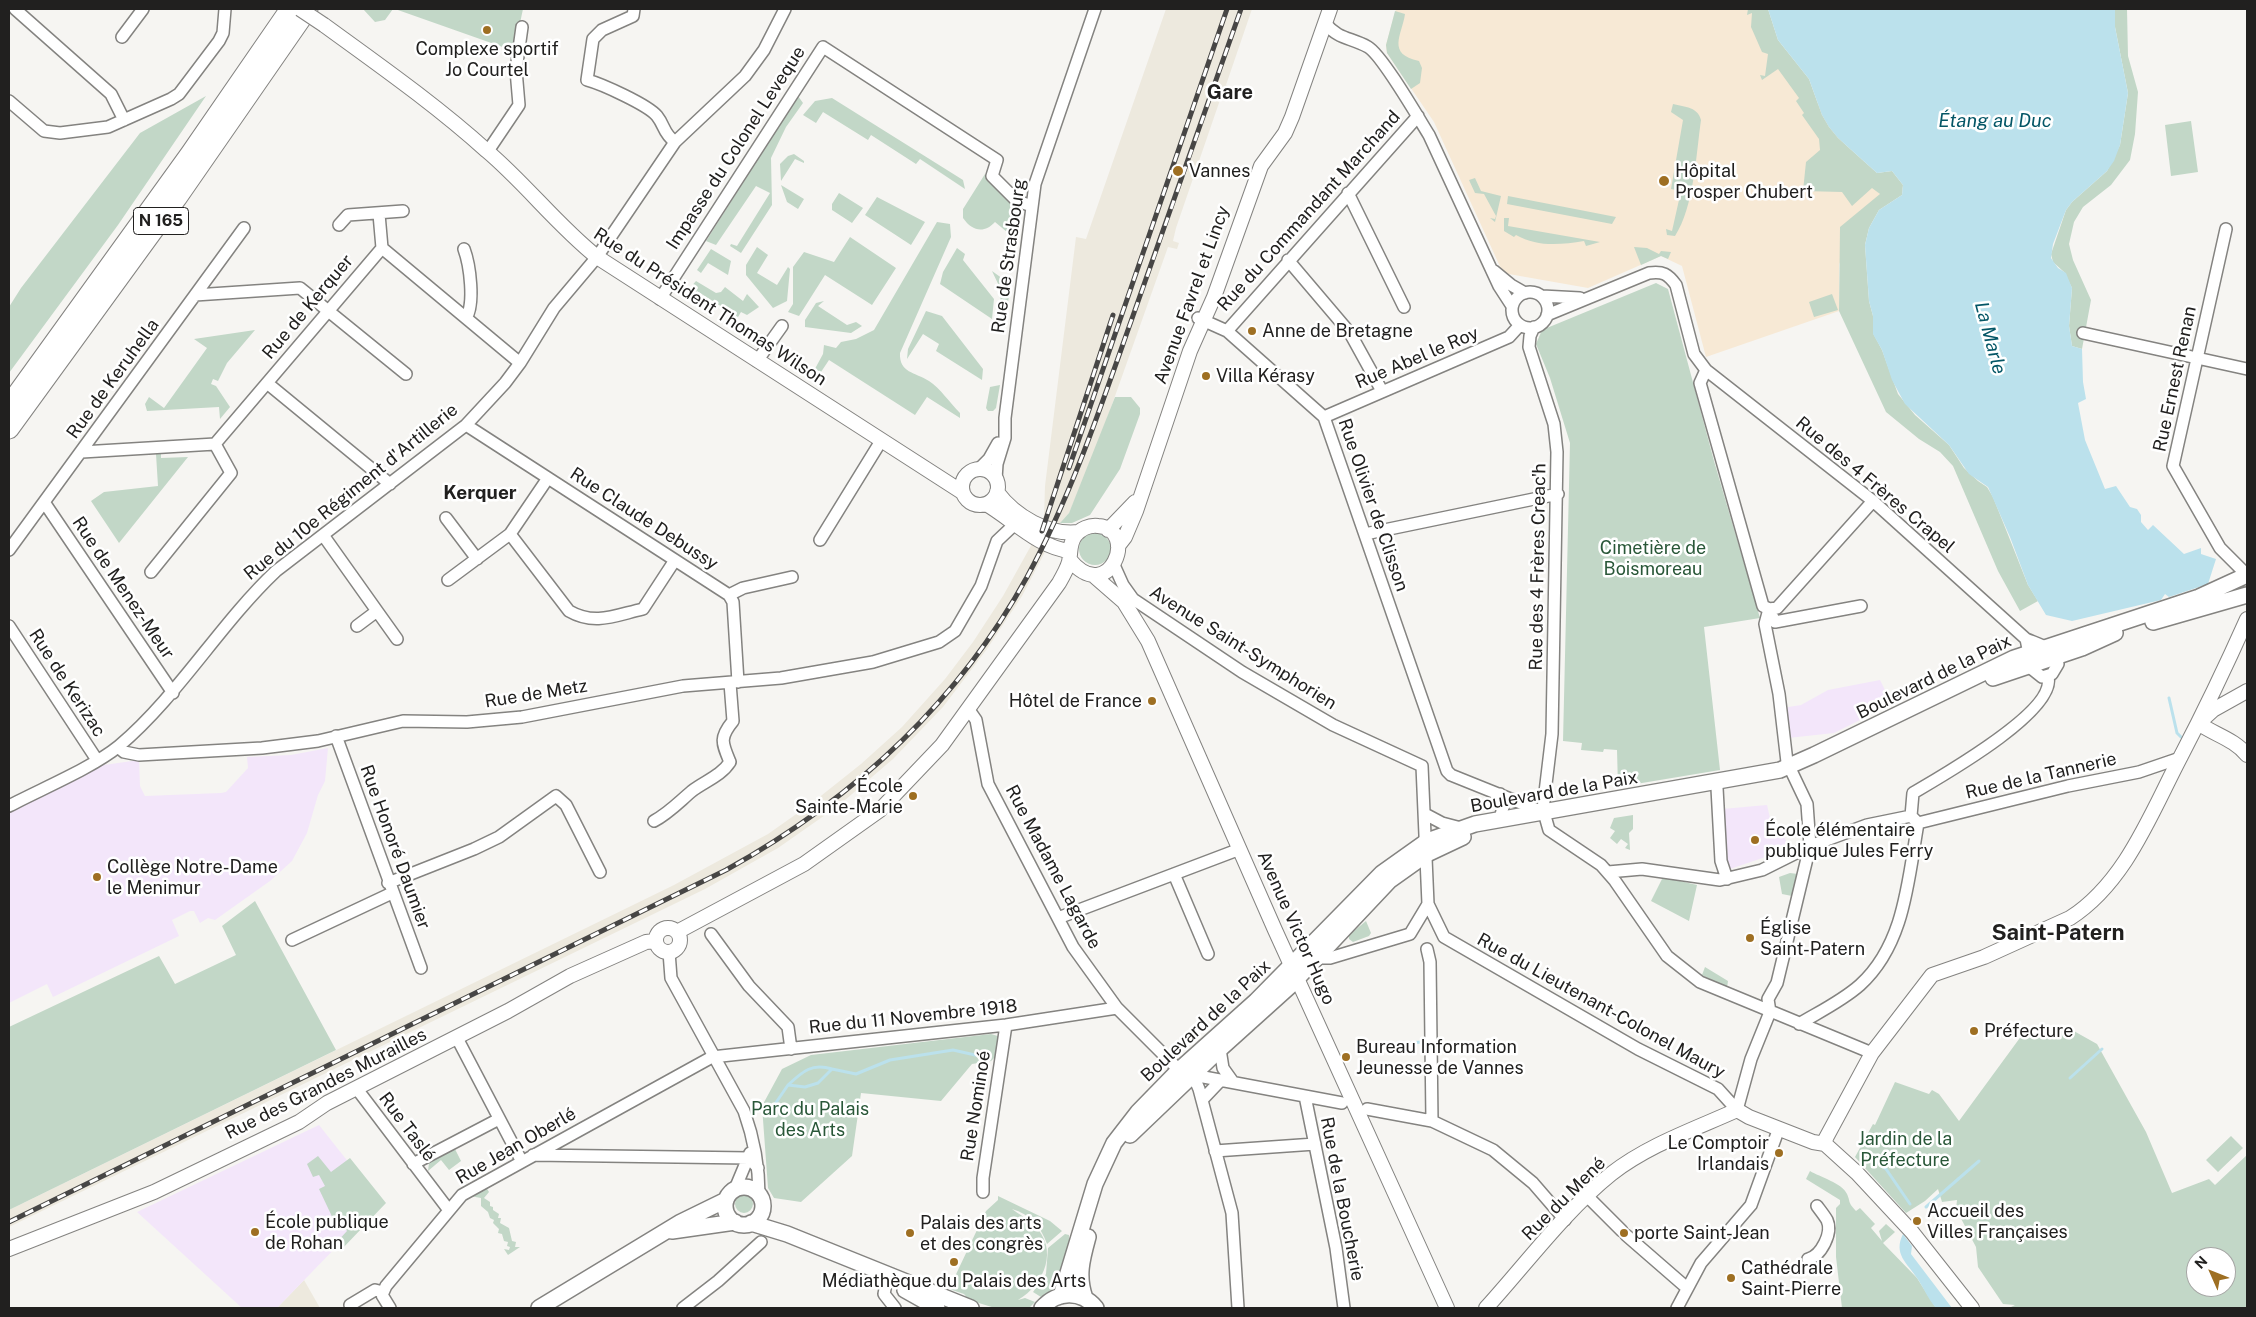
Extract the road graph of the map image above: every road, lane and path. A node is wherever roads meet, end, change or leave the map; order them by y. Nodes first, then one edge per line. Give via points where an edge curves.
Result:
1 (15, 9) edge
2 (143, 9) edge
3 (226, 9) edge
4 (290, 9) edge
5 (300, 9) edge
6 (308, 9) edge
7 (634, 9) edge
8 (785, 9) edge
9 (1094, 9) edge
10 (1330, 9) edge
11 (1325, 23) junction
12 (522, 27) dead end
13 (122, 37) dead end
14 (9, 102) edge
15 (1418, 116) junction
16 (124, 120) junction
17 (675, 142) junction
18 (488, 151) junction
19 (1348, 193) junction
20 (1032, 206) junction
21 (403, 211) dead end
22 (378, 214) junction
23 (339, 225) dead end
24 (244, 228) dead end
25 (2226, 229) dead end
26 (382, 248) junction
27 (464, 249) dead end
28 (597, 257) junction
29 (1288, 260) junction
30 (1490, 268) junction
31 (1525, 292) junction
32 (195, 295) junction
33 (1542, 296) junction
34 (1589, 298) junction
35 (660, 299) junction
36 (1512, 306) junction
37 (1404, 308) dead end
38 (328, 311) junction
39 (1547, 315) junction
40 (466, 318) junction
41 (1202, 319) junction
42 (1520, 325) junction
43 (782, 326) dead end
44 (1534, 327) junction
45 (1227, 331) junction
46 (2083, 333) dead end
47 (2197, 359) junction
48 (757, 361) junction
49 (520, 363) junction
50 (1703, 365) junction
51 (2247, 369) edge
52 (406, 374) dead end
53 (267, 383) junction
54 (1382, 391) junction
55 (9, 404) edge
56 (1324, 417) junction
57 (466, 425) junction
58 (1004, 428) junction
59 (9, 430) edge
60 (882, 441) junction
61 (215, 444) junction
62 (82, 452) junction
63 (973, 472) junction
64 (933, 473) junction
65 (548, 478) junction
66 (390, 484) junction
67 (996, 486) junction
68 (1142, 488) junction
69 (962, 492) junction
70 (1558, 494) junction
71 (1873, 501) junction
72 (44, 502) junction
73 (986, 504) junction
74 (446, 518) dead end
75 (1015, 524) junction
76 (1108, 530) junction
77 (1079, 532) junction
78 (510, 534) junction
79 (1365, 534) junction
80 (323, 535) junction
81 (820, 540) dead end
82 (1118, 546) junction
83 (9, 550) edge
84 (1070, 556) junction
85 (477, 559) junction
86 (676, 560) junction
87 (1114, 565) junction
88 (151, 572) dead end
89 (1087, 573) junction
90 (2247, 575) edge
91 (792, 577) dead end
92 (448, 580) dead end
93 (1059, 583) junction
94 (2247, 586) edge
95 (729, 595) junction
96 (2247, 596) edge
97 (1861, 606) dead end
98 (1769, 610) junction
99 (376, 611) junction
100 (2180, 614) junction
101 (2247, 620) edge
102 (9, 626) edge
103 (356, 626) dead end
104 (397, 639) dead end
105 (2050, 651) junction
106 (2028, 652) junction
107 (2048, 677) junction
108 (734, 682) junction
109 (2245, 692) edge
110 (173, 693) junction
111 (969, 710) junction
112 (2198, 723) junction
113 (336, 736) junction
114 (118, 747) junction
115 (2247, 755) edge
116 (2180, 758) junction
117 (97, 760) junction
118 (1790, 770) junction
119 (1717, 788) junction
120 (1500, 794) junction
121 (9, 806) edge
122 (1425, 814) junction
123 (1544, 816) junction
124 (1500, 819) junction
125 (1915, 820) junction
126 (654, 821) dead end
127 (1461, 828) junction
128 (1810, 846) junction
129 (1427, 848) junction
130 (1240, 849) junction
131 (600, 872) dead end
132 (1608, 872) junction
133 (1174, 874) junction
134 (1727, 879) junction
135 (390, 888) junction
136 (1428, 904) junction
137 (1058, 918) junction
138 (677, 932) junction
139 (711, 934) dead end
140 (1410, 934) junction
141 (1444, 937) junction
142 (292, 940) dead end
143 (655, 941) junction
144 (1426, 949) junction
145 (669, 952) junction
146 (1208, 954) dead end
147 (1318, 958) junction
148 (421, 968) dead end
149 (1295, 972) junction
150 (1117, 1008) junction
151 (1770, 1012) junction
152 (1799, 1024) junction
153 (1006, 1025) junction
154 (457, 1038) junction
155 (791, 1049) junction
156 (1220, 1049) junction
157 (1872, 1053) junction
158 (712, 1057) junction
159 (1186, 1073) junction
160 (1221, 1080) junction
161 (1233, 1082) junction
162 (357, 1089) junction
163 (1304, 1096) junction
164 (1202, 1100) junction
165 (1342, 1103) dead end
166 (1367, 1109) dead end
167 (1737, 1110) junction
168 (499, 1119) junction
169 (1432, 1122) junction
170 (1779, 1128) junction
171 (562, 1139) junction
172 (753, 1142) junction
173 (1315, 1144) junction
174 (1825, 1144) junction
175 (1215, 1151) junction
176 (567, 1156) junction
177 (526, 1158) junction
178 (749, 1158) junction
179 (413, 1164) junction
180 (759, 1169) junction
181 (983, 1192) dead end
182 (731, 1195) junction
183 (1587, 1196) junction
184 (761, 1202) junction
185 (1817, 1206) dead end
186 (448, 1208) junction
187 (1565, 1220) junction
188 (735, 1222) junction
189 (751, 1223) junction
190 (668, 1232) junction
191 (787, 1234) junction
192 (760, 1242) dead end
193 (9, 1249) edge
194 (1808, 1259) dead end
195 (867, 1268) junction
196 (888, 1279) junction
197 (1688, 1288) junction
198 (383, 1292) junction
199 (1061, 1296) junction
200 (1090, 1303) edge
201 (350, 1305) dead end
202 (390, 1308) edge
203 (539, 1308) edge
204 (683, 1308) edge
205 (895, 1308) edge
206 (937, 1308) edge
207 (972, 1308) edge
208 (1042, 1308) edge
209 (1238, 1308) edge
210 (1344, 1308) edge
211 (1447, 1308) edge
212 (1486, 1308) edge
213 (1677, 1308) edge
214 (1972, 1308) edge

1 - 16 street via 111,94
2 - 13 street
3 - 16 street via 219,41 179,94
4 - 55 highway, N 165
5 - 18 street, Rue du Président Thomas Wilson, bridge via 392,74
6 - 59 highway, N 165 via 177,198
7 - 17 street via 633,16 602,30 593,39 587,80 607,86 656,116 666,135
8 - 17 street, Rue du 10e Régiment d'Artillerie via 764,50 745,76
9 - 20 street, Rue de Strasbourg via 1037,175
10 - 11 street, Avenue Favrel et Lincy
11 - 15 street via 1337,36 1369,48
11 - 41 street, Avenue Favrel et Lincy via 1285,133 1261,166
12 - 18 street via 516,70 519,105
14 - 16 street via 44,132 108,127
15 - 19 street, Rue du Commandant Marchand
15 - 30 street
17 - 28 street, Rue du 10e Régiment d'Artillerie
18 - 28 street, Rue du Président Thomas Wilson
19 - 29 street, Rue du Commandant Marchand
19 - 37 street
20 - 35 street, Impasse du Colonel Leveque via 1017,201 992,176 997,160 823,47
20 - 58 street, Rue de Strasbourg
21 - 22 street, Rue de Kerquer
22 - 23 street, Rue de Kerquer via 348,215
22 - 26 street
24 - 32 street, Rue de Keruhella
25 - 47 street, Rue Ernest Renan
26 - 38 street, Rue de Kerquer
26 - 40 street
27 - 40 street via 468,259 471,310
28 - 35 street, Rue du Président Thomas Wilson
28 - 49 street, Rue du 10e Régiment d'Artillerie via 554,308
29 - 45 street, Rue du Commandant Marchand
29 - 54 street via 1350,333
30 - 31 street
30 - 36 street
31 - 33 street
31 - 36 street
32 - 38 street via 300,288
32 - 62 street, Rue de Keruhella
33 - 34 street
33 - 39 street via 1547,305
34 - 39 street
34 - 50 street via 1649,273 1660,272 1669,276 1676,285 1694,354
35 - 48 street, Rue du Président Thomas Wilson
36 - 42 street via 1513,316
38 - 52 street
38 - 53 street, Rue de Kerquer
39 - 44 street
40 - 49 street
41 - 45 street, Rue Olivier de Clisson
41 - 68 street, Avenue Favrel et Lincy
42 - 44 street
42 - 54 street, Rue Abel le Roy via 1509,337
43 - 48 street
44 - 70 street, Rue des 4 Frères Creac'h via 1529,347 1555,430
45 - 56 street, Rue Olivier de Clisson
46 - 47 street
47 - 51 street
47 - 90 street, Rue Ernest Renan via 2173,466 2220,548
48 - 60 street, Rue du Président Thomas Wilson
49 - 57 street, Rue du 10e Régiment d'Artillerie
50 - 71 street, Rue des 4 Frères Crapel
50 - 98 street via 1700,383 1763,606
53 - 61 street
53 - 66 street, Rue de Kerquer
54 - 56 street, Rue Abel le Roy
56 - 79 street, Rue Olivier de Clisson
57 - 65 street, Rue Claude Debussy
57 - 66 street, Rue du 10e Régiment d'Artillerie
58 - 63 street, Rue de Strasbourg via 989,459
58 - 67 street, Rue de Strasbourg
60 - 64 street, Rue du Président Thomas Wilson
60 - 81 street
61 - 62 street
61 - 88 street via 231,473
62 - 72 street, Rue de Keruhella
63 - 64 street
63 - 67 street via 989,472
63 - 69 street via 963,481
64 - 69 street, Rue du Président Thomas Wilson
65 - 78 street
65 - 86 street, Rue Claude Debussy
66 - 80 street, Rue du 10e Régiment d'Artillerie
67 - 73 street
67 - 77 street via 1013,510 1061,533
68 - 76 street, Avenue Favrel et Lincy via 1129,510
68 - 82 street, Avenue Favrel et Lincy via 1129,528
69 - 73 street via 972,503
70 - 79 street
70 - 123 street, Rue des 4 Frères Creac'h via 1552,734
71 - 98 street via 1777,608
71 - 106 street, Rue des 4 Frères Crapel
72 - 83 street, Rue de Keruhella
72 - 110 street, Rue de Menez-Meur
73 - 75 street
74 - 85 street
75 - 84 street
75 - 108 street, Rue de Metz via 997,541 981,586 957,628 939,642 873,662 797,676
76 - 77 street via 1102,526 1090,526
76 - 82 street
77 - 84 street via 1073,539
78 - 85 street
78 - 86 street via 569,611 581,618 596,620 643,609
79 - 120 street, Rue Olivier de Clisson via 1447,772
80 - 99 street
80 - 110 street, Rue du 10e Régiment d'Artillerie via 252,594
82 - 87 street
84 - 89 street
84 - 93 street
85 - 92 street
86 - 95 street, Rue Claude Debussy
87 - 89 street via 1105,572
87 - 122 street, Avenue Saint-Symphorien via 1132,599 1242,672 1333,725 1422,766
89 - 93 street
89 - 130 street, Avenue Victor Hugo via 1124,602 1144,632
90 - 105 main road, Boulevard de la Paix via 2199,597
91 - 95 street via 743,588
93 - 111 street
94 - 100 main road
95 - 108 street via 733,602
96 - 100 main road, Boulevard de la Paix
97 - 98 street via 1775,622
98 - 118 street via 1765,624
99 - 103 street
99 - 104 street
100 - 105 main road, Boulevard de la Paix via 2110,635 2082,648
101 - 112 street
102 - 117 street, Rue de Kerizac
105 - 106 main road, Boulevard de la Paix
105 - 107 street via 2058,664
106 - 107 street, Rue des 4 Frères Crapel via 2038,676
106 - 118 main road, Boulevard de la Paix via 1999,676 1814,765
107 - 125 street via 2044,698 2037,706 1972,759 1913,793
108 - 113 street, Rue de Metz via 683,686 522,717 467,722 403,721
108 - 126 street via 733,721 724,732 723,744 730,762 668,814
109 - 112 street via 2213,710
110 - 114 street, Rue du 10e Régiment d'Artillerie
111 - 137 street, Rue Madame Lagarde via 976,720 988,784
111 - 138 street via 880,810 795,869
112 - 115 street via 2233,742
112 - 116 street
113 - 114 street, Rue de Metz via 262,748 166,754 132,755
113 - 135 street, Rue Honoré Daumier
114 - 117 street
116 - 125 street, Rue de la Tannerie via 2140,772
116 - 157 street via 2133,848 2087,905 2070,918 2018,943 1932,975
117 - 121 street
118 - 119 main road, Boulevard de la Paix
118 - 123 main road, Boulevard de la Paix
118 - 128 street via 1807,804
119 - 123 main road, Boulevard de la Paix
119 - 134 street via 1721,861
120 - 123 street
120 - 124 street
122 - 127 street
122 - 129 street
123 - 124 main road, Boulevard de la Paix
123 - 129 main road, Boulevard de la Paix
123 - 132 street via 1549,830
124 - 127 main road, Boulevard de la Paix
125 - 128 street, Rue de la Tannerie via 1867,825
125 - 152 street via 1899,926 1888,950 1859,985
127 - 129 main road, Boulevard de la Paix
128 - 134 street, Rue de la Tannerie via 1762,870
128 - 151 street via 1777,983 1768,999
129 - 136 street
129 - 147 main road, Boulevard de la Paix via 1389,881
129 - 149 main road, Boulevard de la Paix via 1382,872
130 - 133 street
130 - 149 street, Avenue Victor Hugo
131 - 135 street via 566,805 556,796 499,837
132 - 134 street, Rue de la Tannerie via 1642,869
132 - 151 street via 1658,945 1673,961 1700,982
133 - 137 street
133 - 146 street
135 - 142 street
135 - 148 street, Rue Honoré Daumier
136 - 140 street
136 - 141 street
137 - 150 street, Rue Madame Lagarde via 1073,946
138 - 143 street via 663,929
138 - 145 street via 679,944
139 - 155 street via 749,986 788,1027
140 - 144 street
140 - 147 street via 1330,958
141 - 144 street
141 - 167 street, Rue du Lieutenant-Colonel Maury via 1638,1049 1718,1089
143 - 145 street via 661,950
143 - 154 street, Rue des Grandes Murailles via 646,942 570,976
144 - 169 street via 1430,962
145 - 158 street via 671,978
147 - 149 main road, Boulevard de la Paix
149 - 156 main road, Boulevard de la Paix
149 - 159 main road, Boulevard de la Paix
149 - 211 street, Avenue Victor Hugo
150 - 153 street, Rue du 11 Novembre 1918
150 - 159 street, Rue Madame Lagarde
151 - 152 street
151 - 167 street
152 - 157 street
153 - 155 street, Rue du 11 Novembre 1918
153 - 181 street, Rue Nominoé
154 - 162 street, Rue des Grandes Murailles
154 - 168 street
155 - 158 street, Rue du 11 Novembre 1918
156 - 159 main road, Boulevard de la Paix
156 - 161 street via 1223,1068
157 - 174 street
158 - 171 street, Rue Jean Oberlé
158 - 172 street via 744,1111
159 - 160 street
159 - 164 street
159 - 199 main road, Boulevard de la Paix via 1138,1112 1111,1150 1095,1184
159 - 200 main road, Boulevard de la Paix via 1136,1128 1111,1168 1080,1269 1080,1286
160 - 161 street
160 - 164 street
161 - 163 street
162 - 179 street, Rue Taslé
162 - 193 street, Rue des Grandes Murailles via 298,1122 154,1192
163 - 165 street
163 - 173 street, Rue de la Boucherie
164 - 175 street
166 - 169 street
167 - 170 street
167 - 183 street, Rue du Mené via 1649,1150 1612,1173
168 - 177 street
168 - 179 street
169 - 187 street via 1493,1150 1533,1183
170 - 174 street
170 - 197 street via 1751,1205 1701,1263
171 - 176 street via 562,1150
171 - 177 street, Rue Jean Oberlé
172 - 178 street
172 - 180 street
173 - 175 street
173 - 210 street, Rue de la Boucherie via 1336,1248
174 - 214 street via 1912,1232
175 - 209 street via 1232,1213
176 - 177 street
176 - 178 street
177 - 186 street, Rue Jean Oberlé via 462,1195
178 - 180 street
178 - 182 street
179 - 186 street, Rue Taslé
180 - 184 street
182 - 184 main road via 746,1187
182 - 188 main road via 728,1215
182 - 190 main road
183 - 187 street, Rue du Mené
183 - 197 street
184 - 189 main road via 758,1218
184 - 191 main road
185 - 194 street via 1827,1219 1828,1227 1823,1248 1815,1258
186 - 198 street, Rue Jean Oberlé
187 - 212 street, Rue du Mené
188 - 189 main road
188 - 190 main road
189 - 191 main road
190 - 203 main road
191 - 195 main road
192 - 204 street
195 - 196 main road
195 - 207 main road
196 - 205 street via 884,1294
196 - 206 main road
197 - 213 street
198 - 201 street via 375,1290
198 - 202 street
199 - 200 main road via 1073,1295
199 - 208 main road

